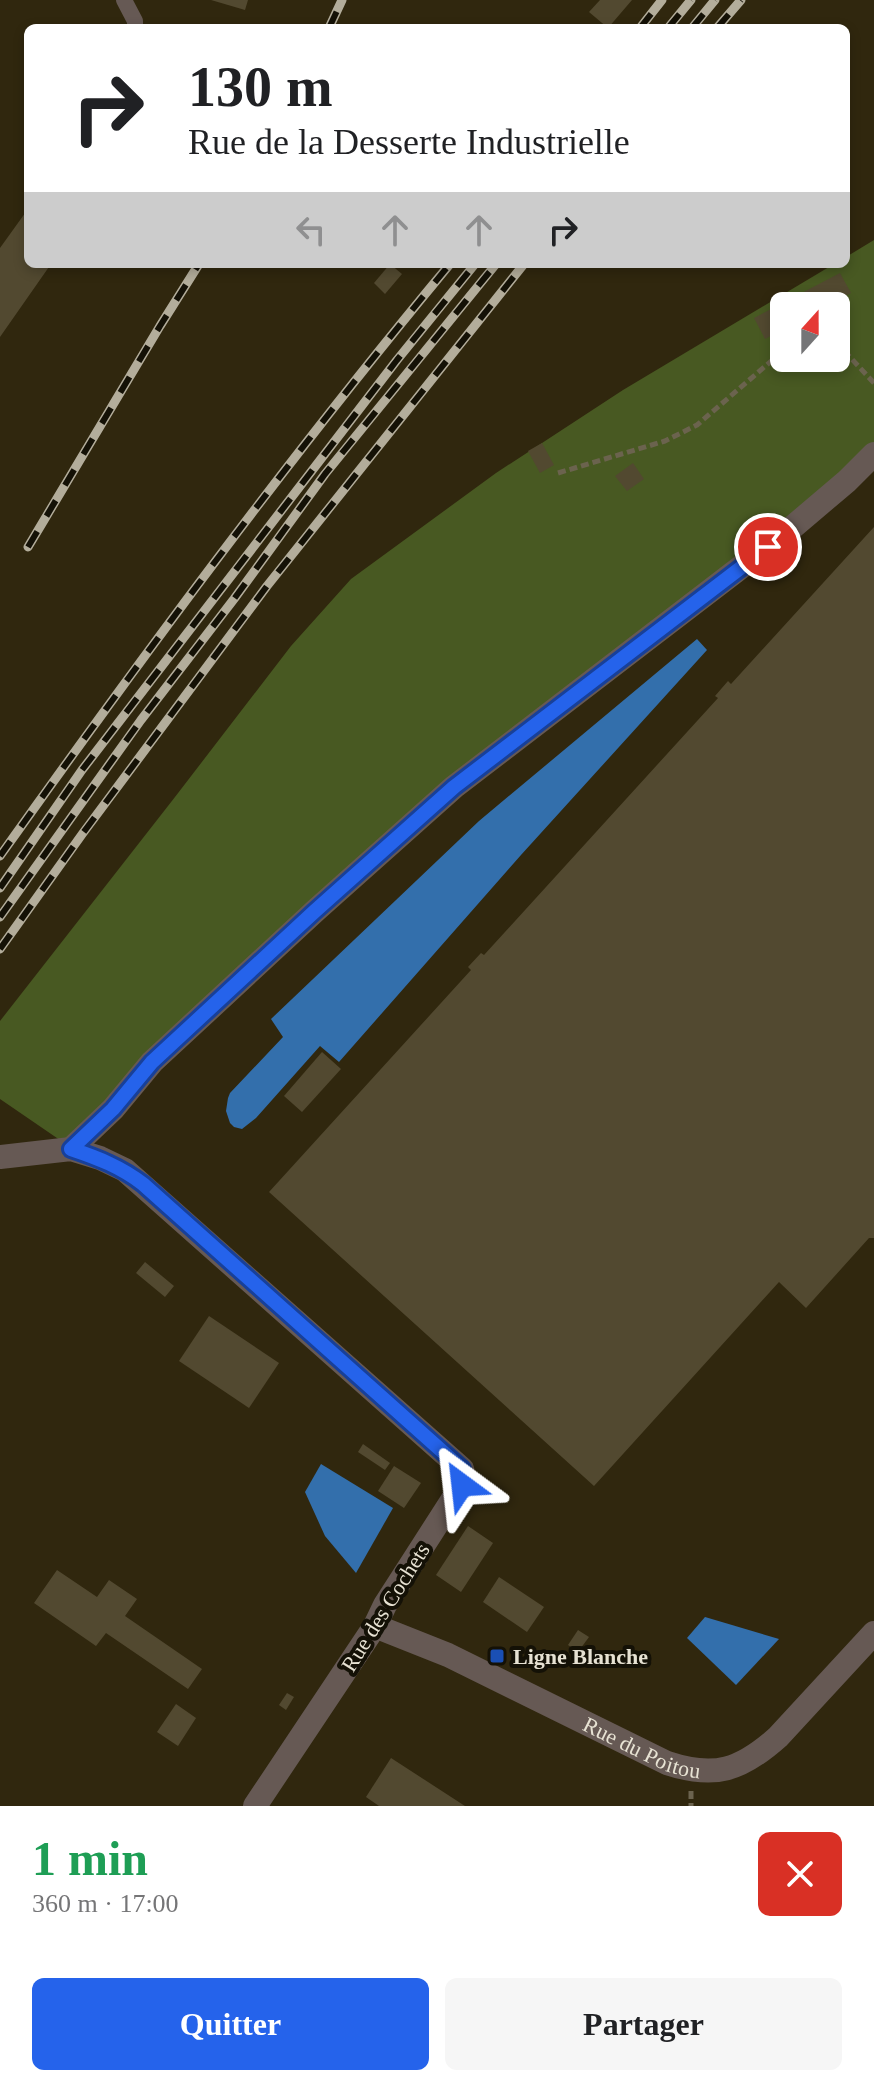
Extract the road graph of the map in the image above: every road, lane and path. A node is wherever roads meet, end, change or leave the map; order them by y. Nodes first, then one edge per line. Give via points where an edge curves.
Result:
1 (124, 0) edge
2 (135, 24) edge
3 (850, 357) edge
4 (770, 362) edge
5 (874, 383) edge
6 (874, 454) edge
7 (558, 473) dead end
8 (71, 1149) junction
9 (0, 1157) edge
10 (375, 1626) junction
11 (874, 1633) edge
12 (255, 1806) edge

1 - 2 lane
3 - 5 path
4 - 7 path via 697,425 665,441
6 - 8 street via 777,540 454,787 164,1051
8 - 9 street
8 - 10 street, Rue des Cochets via 134,1177 462,1469 462,1485
10 - 11 street, Rue du Poitou via 690,1770 719,1770 760,1753
10 - 12 street, Rue des Cochets

